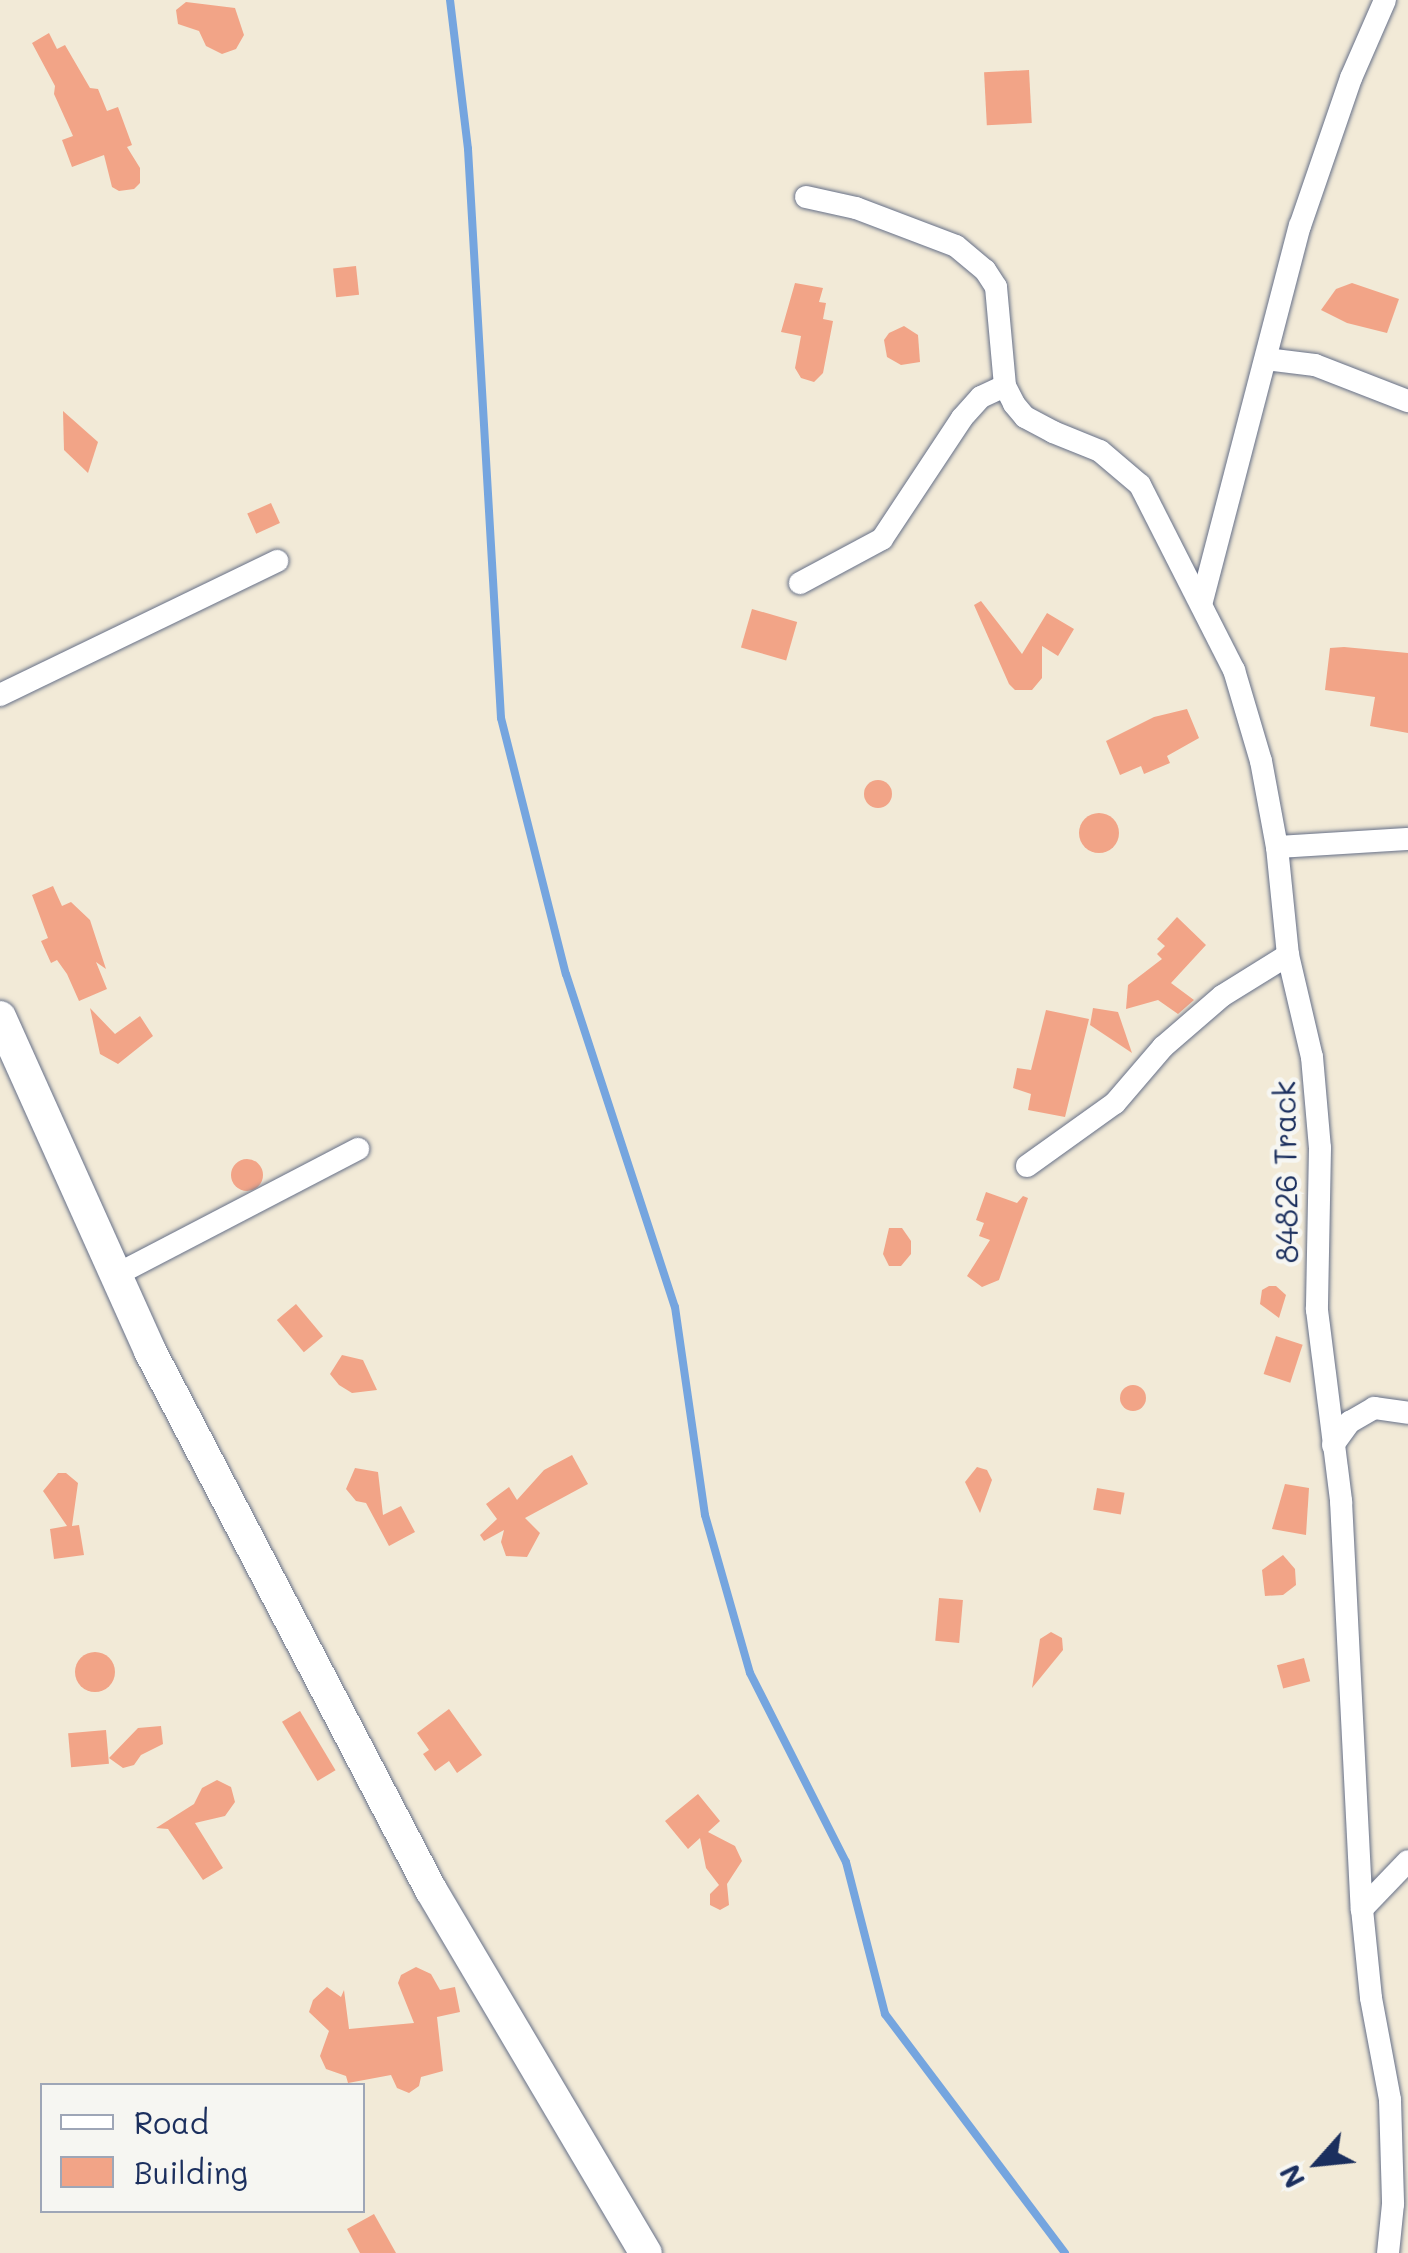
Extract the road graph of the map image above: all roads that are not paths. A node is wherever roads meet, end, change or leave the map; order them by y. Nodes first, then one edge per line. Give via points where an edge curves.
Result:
1 (1384, 0) edge
2 (806, 198) dead end
3 (1266, 359) junction
4 (1004, 386) junction
5 (1408, 400) edge
6 (277, 561) dead end
7 (800, 582) dead end
8 (1202, 601) junction
9 (0, 695) edge
10 (1408, 839) edge
11 (1277, 847) junction
12 (1288, 955) junction
13 (0, 1017) edge
14 (358, 1149) dead end
15 (1027, 1166) dead end
16 (116, 1275) junction
17 (1408, 1414) edge
18 (1334, 1445) junction
19 (1408, 1862) edge
20 (1362, 1909) junction
21 (646, 2253) edge
22 (1388, 2253) edge

1 - 3 street via 1300,226
2 - 4 street via 856,208 973,256 996,287
3 - 5 street via 1315,365
3 - 8 street
4 - 7 street via 962,418 882,539
4 - 8 street, 84826 Track via 1025,417 1100,451 1140,485
6 - 9 street
8 - 11 street, 84826 Track via 1234,670
10 - 11 street
11 - 12 street, 84826 Track
12 - 15 street via 1222,996 1163,1047 1115,1103
12 - 18 street, 84826 Track via 1314,1075 1320,1148 1316,1310
13 - 16 street
14 - 16 street
16 - 21 street via 431,1890
17 - 18 street via 1374,1408 1350,1422
18 - 20 street, 84826 Track
19 - 20 street
20 - 22 street, 84826 Track via 1390,2100

